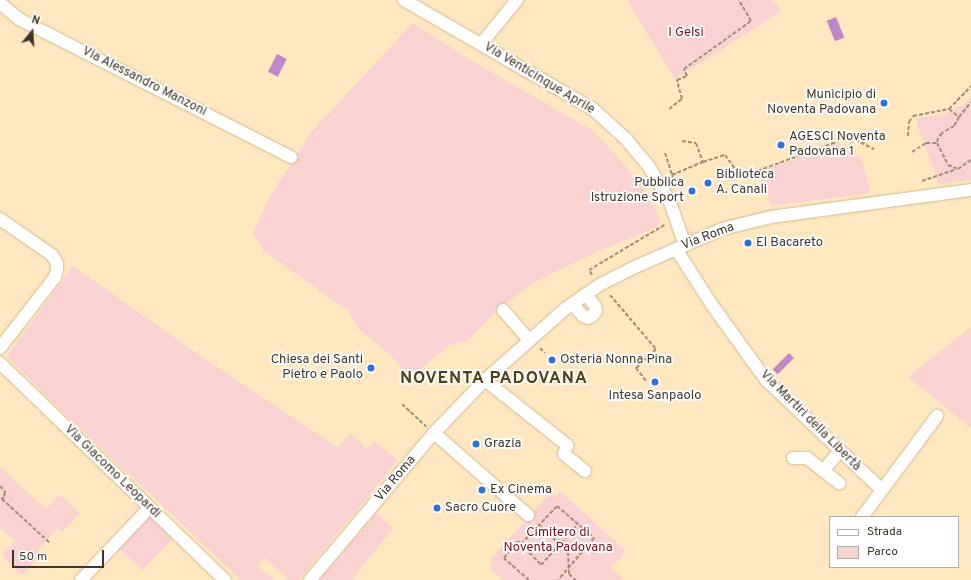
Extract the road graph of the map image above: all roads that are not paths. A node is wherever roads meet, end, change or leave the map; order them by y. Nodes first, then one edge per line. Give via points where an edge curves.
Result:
1 (404, 0) edge
2 (517, 0) edge
3 (0, 3) edge
4 (481, 44) junction
5 (291, 157) dead end
6 (971, 190) edge
7 (0, 219) edge
8 (680, 247) junction
9 (586, 294) junction
10 (572, 304) junction
11 (503, 310) dead end
12 (529, 340) junction
13 (0, 348) edge
14 (0, 363) edge
15 (485, 380) junction
16 (937, 416) dead end
17 (434, 433) junction
18 (840, 451) junction
19 (793, 458) dead end
20 (585, 471) dead end
21 (823, 471) junction
22 (839, 483) dead end
23 (882, 490) junction
24 (149, 508) junction
25 (528, 515) road end
26 (863, 516) edge
27 (81, 580) edge
28 (225, 580) edge
29 (310, 580) edge

1 - 4 street, Via Venticinque Aprile
2 - 4 street
3 - 5 street, Via Alessandro Manzoni via 19,19
4 - 8 street, Via Venticinque Aprile via 593,109 626,139 648,165 670,202 676,218
6 - 8 street, Via Roma via 771,217 722,229
7 - 13 street via 52,255 57,263 57,270 55,277
8 - 9 street, Via Roma via 625,272
8 - 18 street, Via Martiri della Libertà via 712,305 766,380
9 - 10 street, Via Roma
9 - 10 street via 595,306 596,311 592,316 583,316
10 - 12 street, Via Roma
11 - 12 street
12 - 15 street, Via Roma
14 - 24 street, Via Giacomo Leopardi
15 - 17 street, Via Roma
15 - 20 street via 567,445 564,454
16 - 23 street
17 - 25 street
17 - 29 street, Via Roma
18 - 21 street
18 - 23 street, Via Martiri della Libertà
19 - 21 street via 807,458
21 - 22 street
23 - 26 street
24 - 27 street
24 - 28 street, Via Giacomo Leopardi

